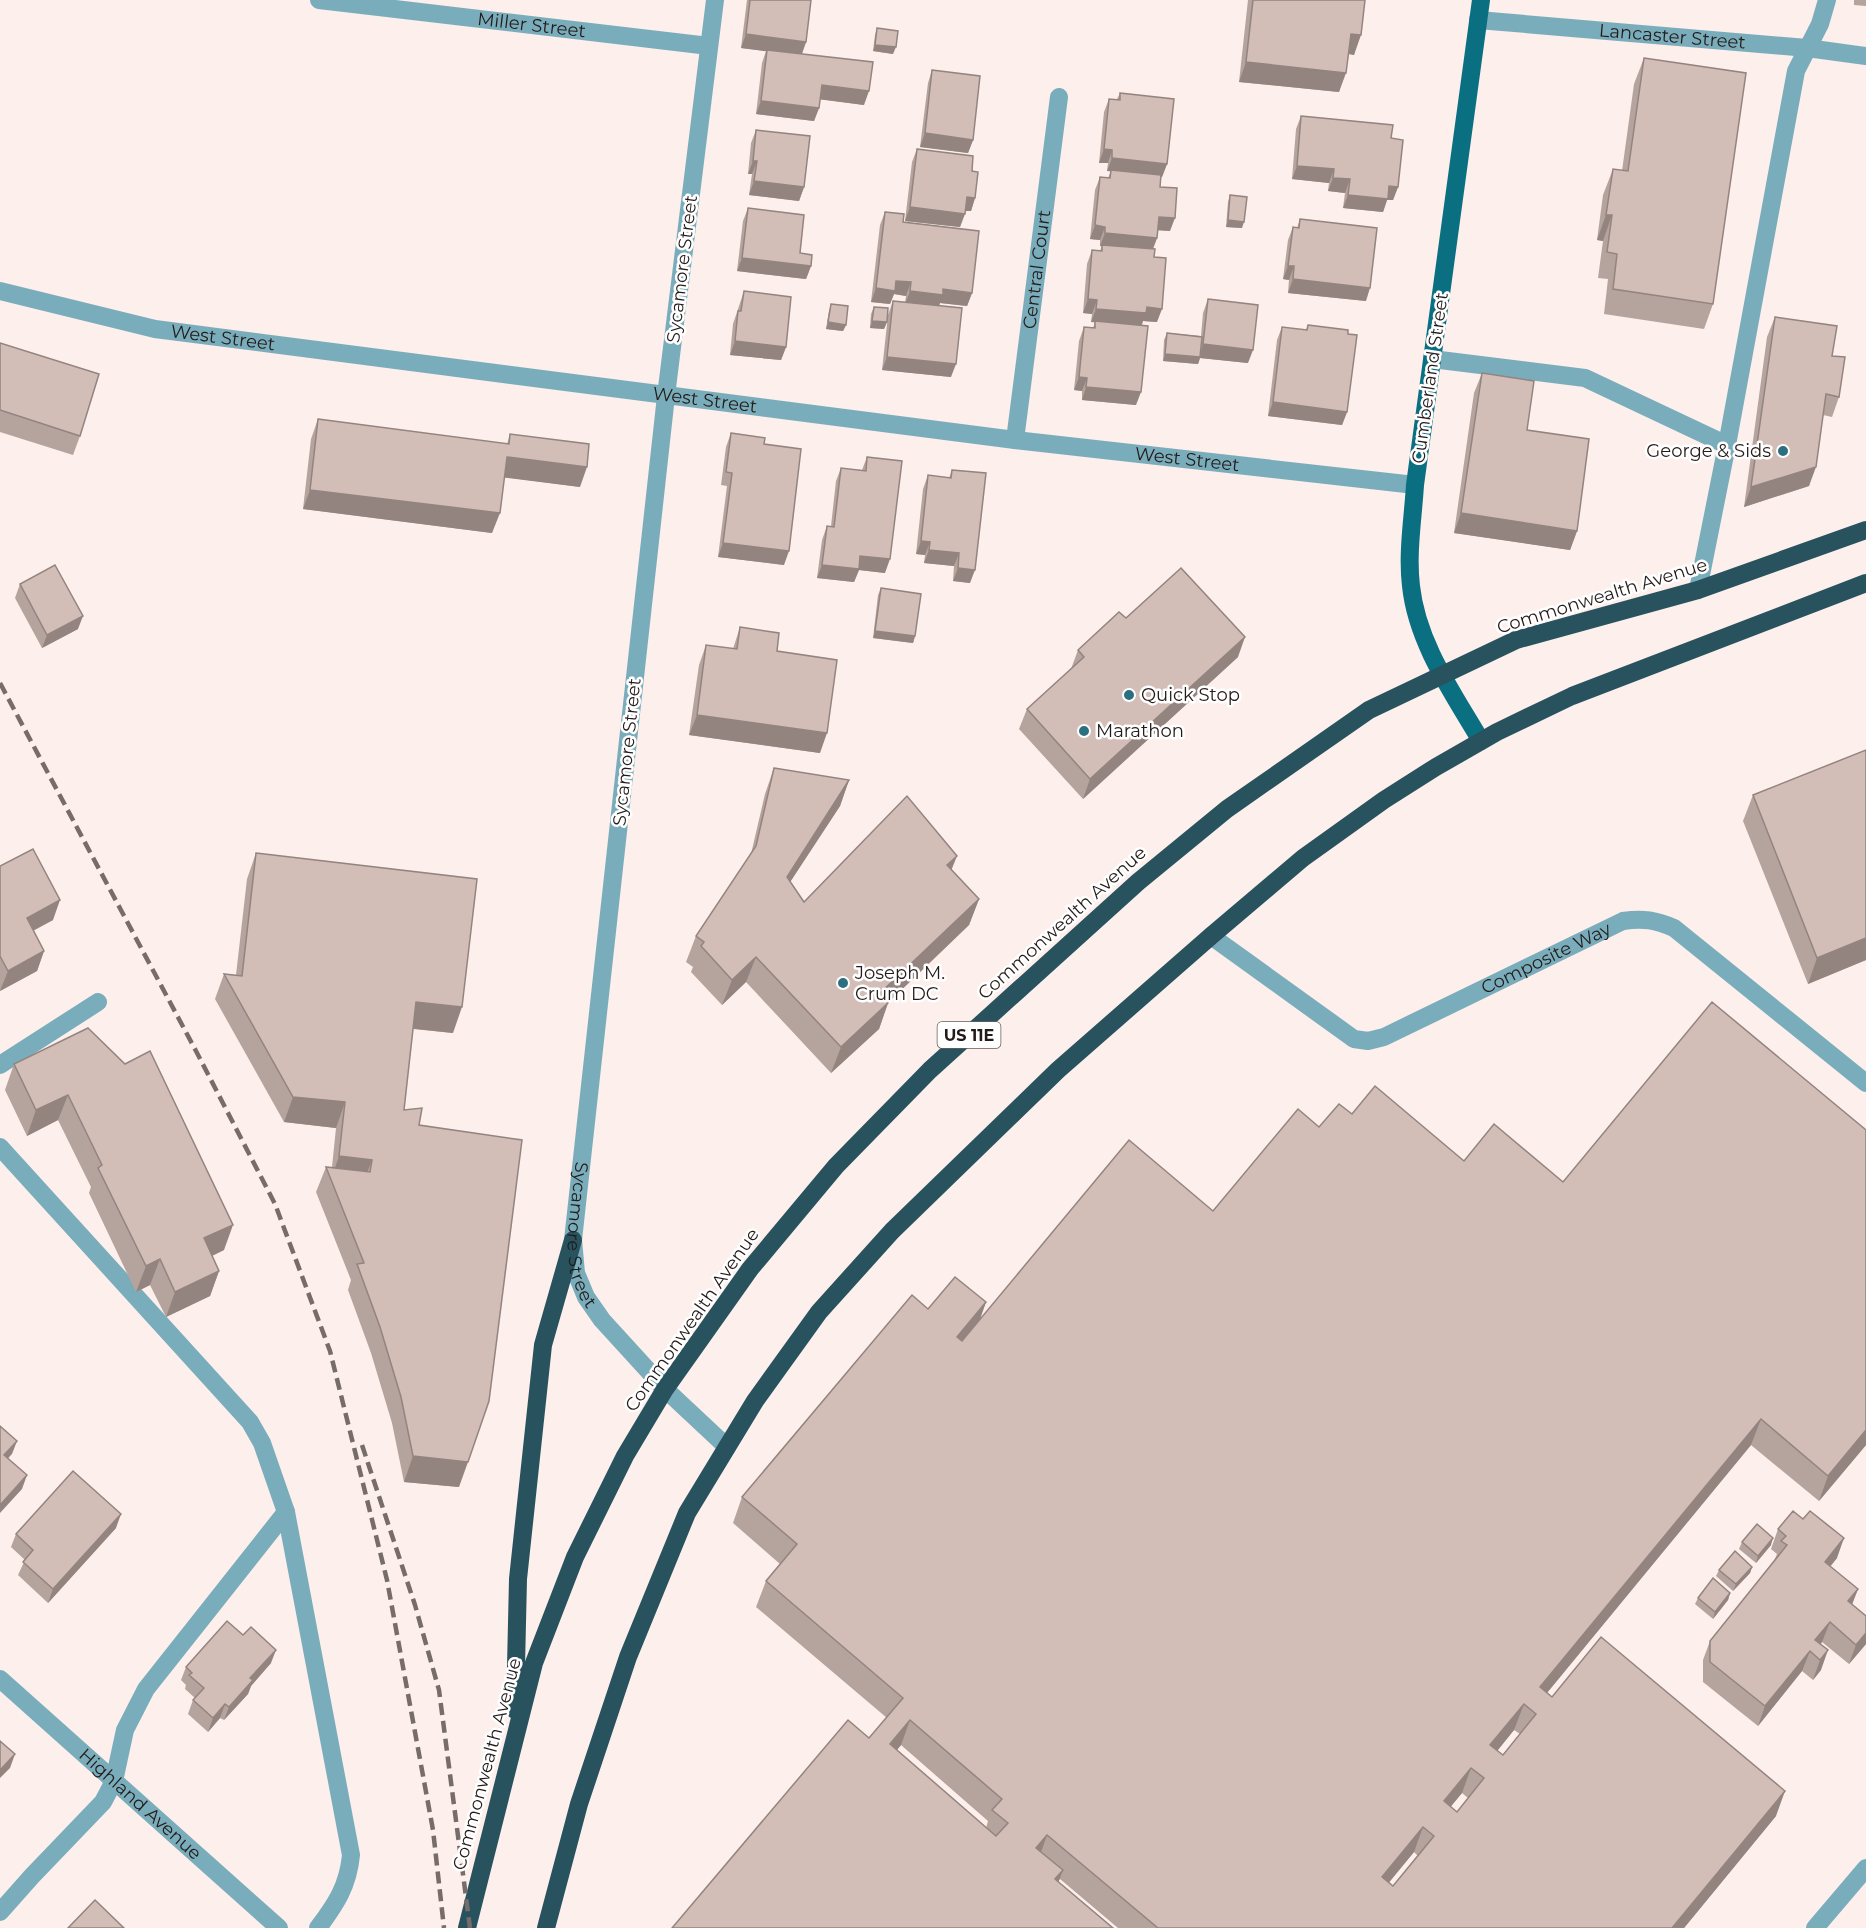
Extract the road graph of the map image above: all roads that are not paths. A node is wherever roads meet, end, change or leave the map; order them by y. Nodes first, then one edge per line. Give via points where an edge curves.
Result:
1 (319, 0) edge
2 (715, 0) edge
3 (1480, 0) edge
4 (1827, 0) edge
5 (1478, 20) junction
6 (709, 46) junction
7 (1807, 48) junction
8 (1866, 56) edge
9 (1059, 97) dead end
10 (0, 291) edge
11 (1432, 359) junction
12 (666, 396) junction
13 (1015, 440) junction
14 (1727, 445) junction
15 (1415, 485) junction
16 (1866, 530) edge
17 (1866, 583) edge
18 (1698, 590) junction
19 (1442, 674) junction
20 (1481, 741) junction
21 (1211, 936) junction
22 (98, 1002) dead end
23 (0, 1065) edge
24 (1866, 1083) edge
25 (0, 1147) edge
26 (573, 1240) junction
27 (665, 1389) junction
28 (727, 1447) junction
29 (286, 1512) junction
30 (0, 1679) edge
31 (514, 1740) junction
32 (114, 1780) junction
33 (1866, 1868) edge
34 (0, 1912) edge
35 (279, 1928) edge
36 (318, 1928) edge
37 (467, 1928) edge
38 (546, 1928) edge
39 (1815, 1928) edge

1 - 6 street, Miller Street
2 - 6 street, Sycamore Street
3 - 5 main road, Cumberland Street
4 - 7 street
5 - 7 street, Lancaster Street
5 - 11 main road, Cumberland Street
6 - 12 street, Sycamore Street
7 - 8 street, Lancaster Street
7 - 14 street via 1796,71
9 - 13 street, Central Court
10 - 12 street, West Street via 155,329
11 - 14 street via 1585,378
11 - 15 main road, Cumberland Street
12 - 13 street, West Street
12 - 26 street, Sycamore Street
13 - 15 street, West Street
14 - 18 street
15 - 19 main road, Cumberland Street via 1411,587 1421,630
16 - 18 highway, Commonwealth Avenue / US 11E
17 - 20 highway via 1572,696
18 - 19 highway, Commonwealth Avenue / US 11E via 1516,640
19 - 20 main road, Cumberland Street
19 - 27 highway, Commonwealth Avenue / US 11E via 1369,710 1227,809 1138,882 930,1070 836,1166 750,1269
20 - 21 highway via 1384,800 1303,858
21 - 24 street, Composite Way via 1354,1039 1368,1041 1384,1037 1623,921 1657,920 1674,928
21 - 28 highway via 1058,1070 892,1231 819,1312 754,1401
22 - 23 street
25 - 29 street via 250,1422 262,1443
26 - 27 street, Sycamore Street via 576,1273 586,1297
26 - 31 highway via 543,1345 518,1579
27 - 28 street, Sycamore Street
27 - 31 highway, Commonwealth Avenue / US 11E via 625,1456 575,1557 534,1663
28 - 38 highway via 687,1513 628,1657 579,1804
29 - 32 street via 146,1689 124,1730
29 - 36 street via 351,1855 349,1874 337,1902
30 - 32 street, Highland Avenue
31 - 37 highway, Commonwealth Avenue / US 11E
32 - 34 street via 104,1802
32 - 35 street, Highland Avenue
33 - 39 street

